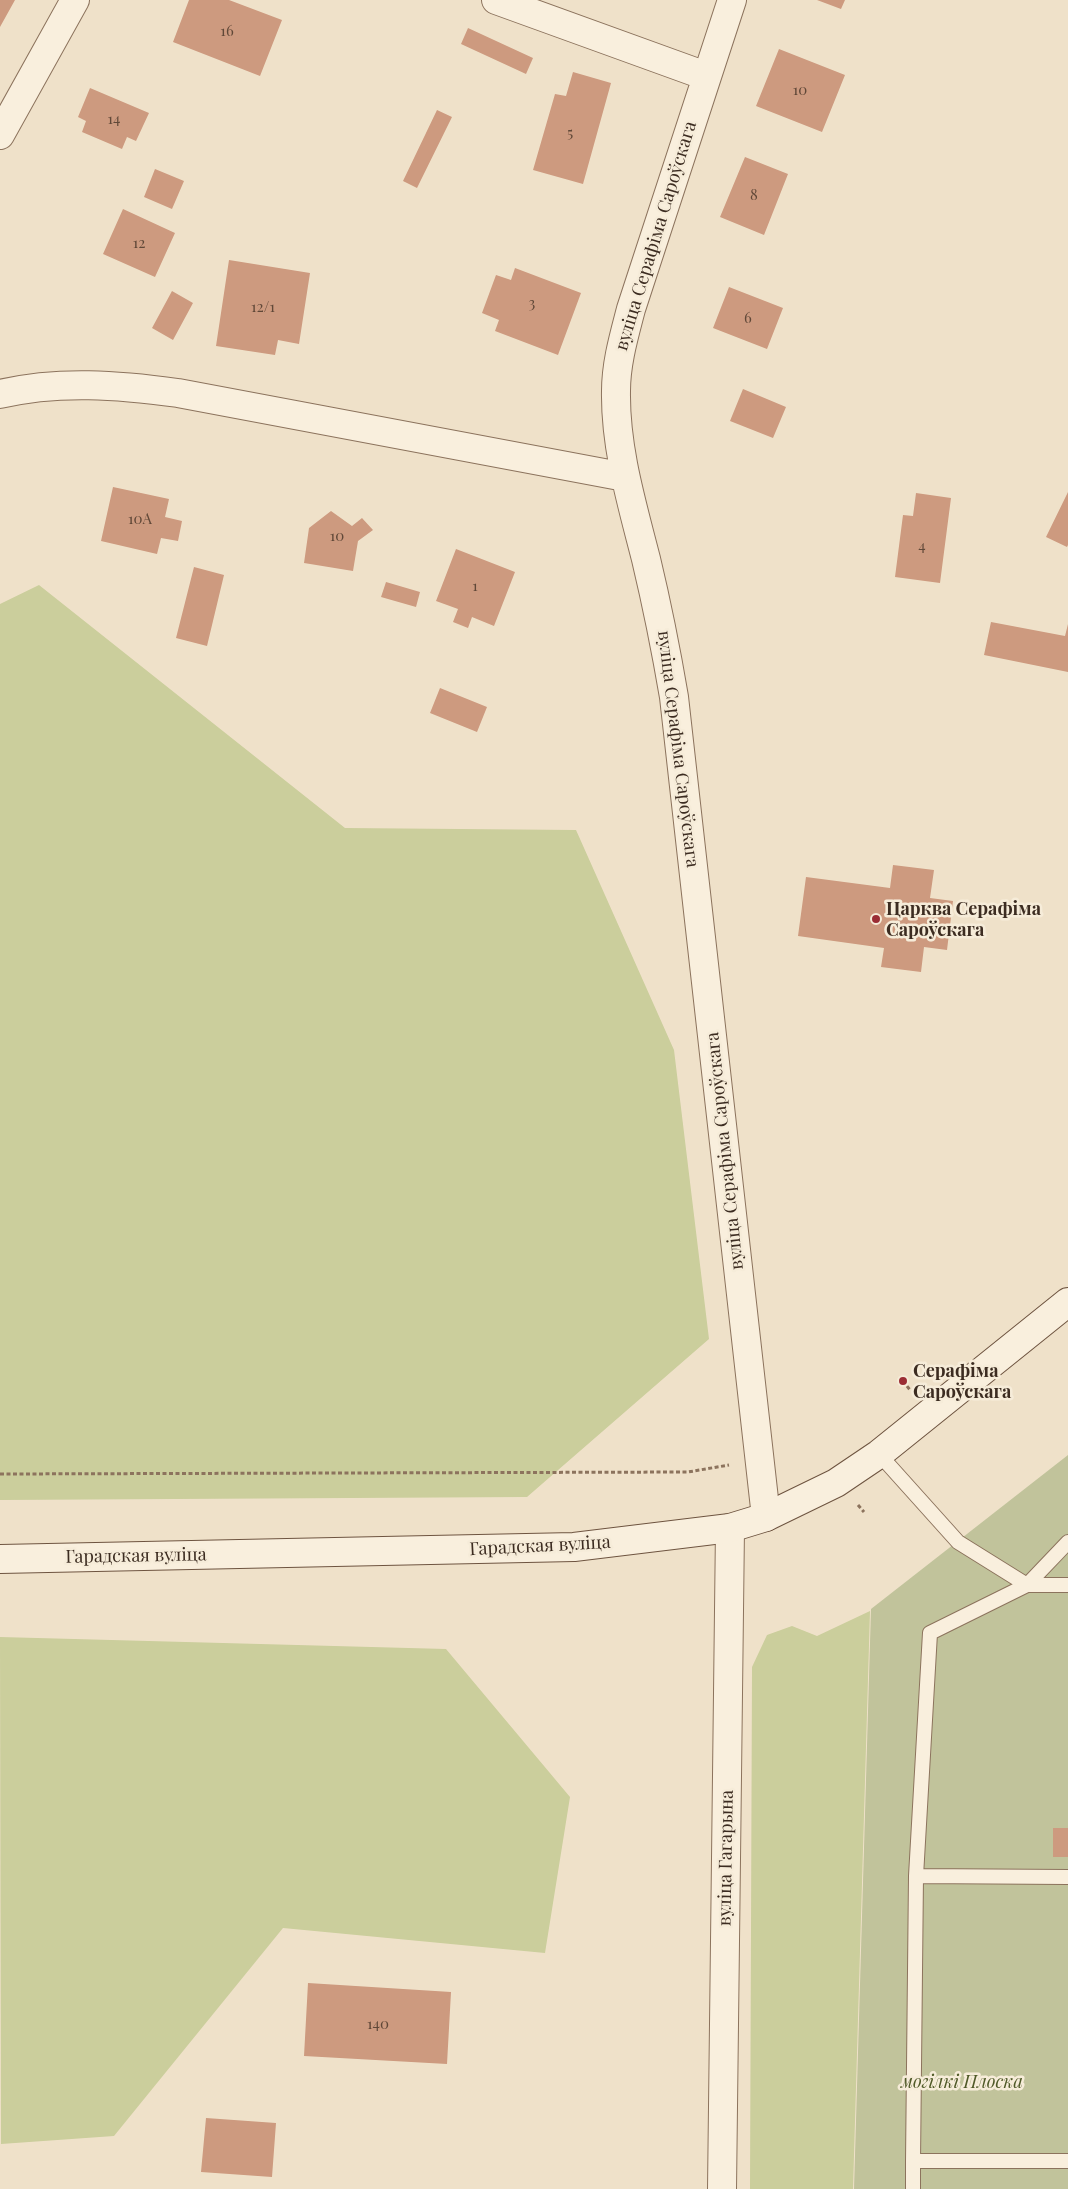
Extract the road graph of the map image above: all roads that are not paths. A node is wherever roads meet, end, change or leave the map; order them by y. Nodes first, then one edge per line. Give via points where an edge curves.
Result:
1 (75, 0) edge
2 (496, 0) edge
3 (732, 0) edge
4 (706, 76) junction
5 (0, 135) edge
6 (0, 394) edge
7 (625, 477) junction
8 (1068, 1302) edge
9 (879, 1454) junction
10 (766, 1517) junction
11 (730, 1528) junction
12 (1068, 1542) edge
13 (0, 1559) edge
14 (1027, 1585) junction
15 (1068, 1585) edge
16 (916, 1876) junction
17 (1068, 1877) edge
18 (913, 2161) junction
19 (1068, 2161) edge
20 (722, 2189) edge
21 (913, 2189) edge

1 - 5 street
2 - 4 street
3 - 4 street, вуліца Серафіма Сароўскага
4 - 7 street, вуліца Серафіма Сароўскага via 619,355 616,391
6 - 7 street via 72,384 178,393
7 - 10 street, вуліца Серафіма Сароўскага via 662,623 674,697
8 - 9 street, Гарадская вуліца
9 - 10 street, Гарадская вуліца via 836,1483
9 - 14 lane via 958,1542
10 - 11 street, Гарадская вуліца
11 - 13 street, Гарадская вуліца via 574,1547
11 - 20 street, вуліца Гагарына
12 - 14 lane
14 - 15 lane
14 - 16 lane via 930,1633
16 - 17 lane
16 - 18 lane
18 - 19 lane
18 - 21 lane

